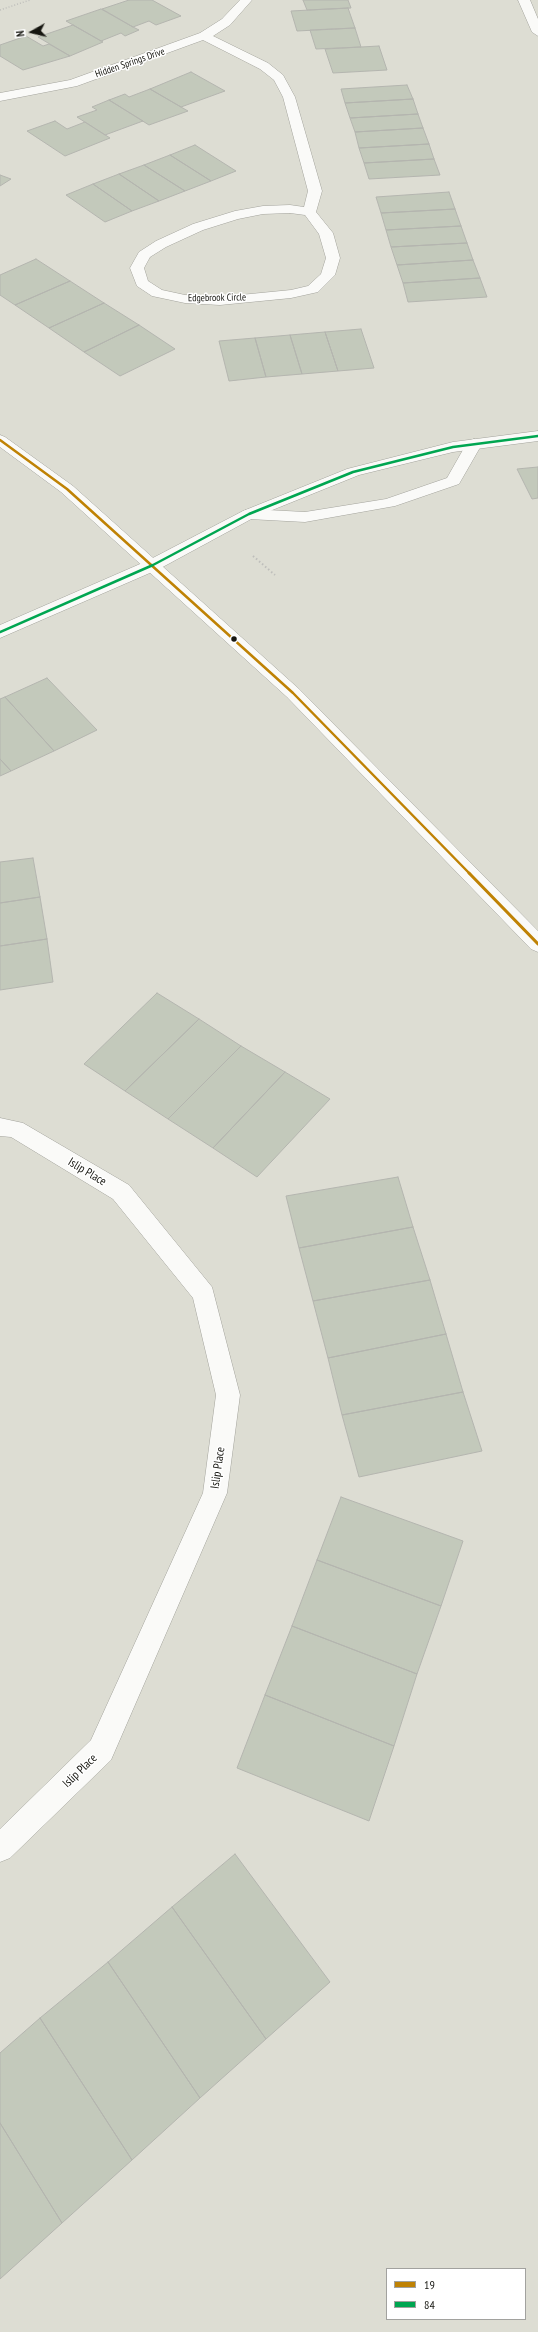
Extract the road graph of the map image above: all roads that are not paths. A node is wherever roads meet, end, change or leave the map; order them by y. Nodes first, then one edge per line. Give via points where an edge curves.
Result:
1 (246, 0) edge
2 (524, 0) edge
3 (538, 32) edge
4 (204, 36) junction
5 (0, 97) edge
6 (309, 212) junction
7 (538, 436) edge
8 (0, 440) edge
9 (474, 444) junction
10 (250, 514) junction
11 (153, 564) junction
12 (0, 632) edge
13 (538, 944) edge
14 (0, 1127) edge
15 (0, 1848) edge

1 - 4 street, Hidden Springs Drive via 226,22
2 - 3 street
4 - 5 street, Hidden Springs Drive via 73,83
4 - 6 street via 264,66 279,78 289,97 315,191
6 - 6 street, Edgebrook Circle via 326,233 333,258 328,275 313,289 291,294 220,301 185,299 157,293 142,283 137,268 144,255 198,227 235,215 262,210 290,209
7 - 9 street
8 - 11 street via 67,489
9 - 10 street via 354,472
9 - 10 street via 453,481 390,503 305,517
10 - 11 street
11 - 12 street
11 - 13 street via 307,707
14 - 15 street, Islip Place via 15,1129 121,1192 204,1294 228,1395 215,1493 101,1750

